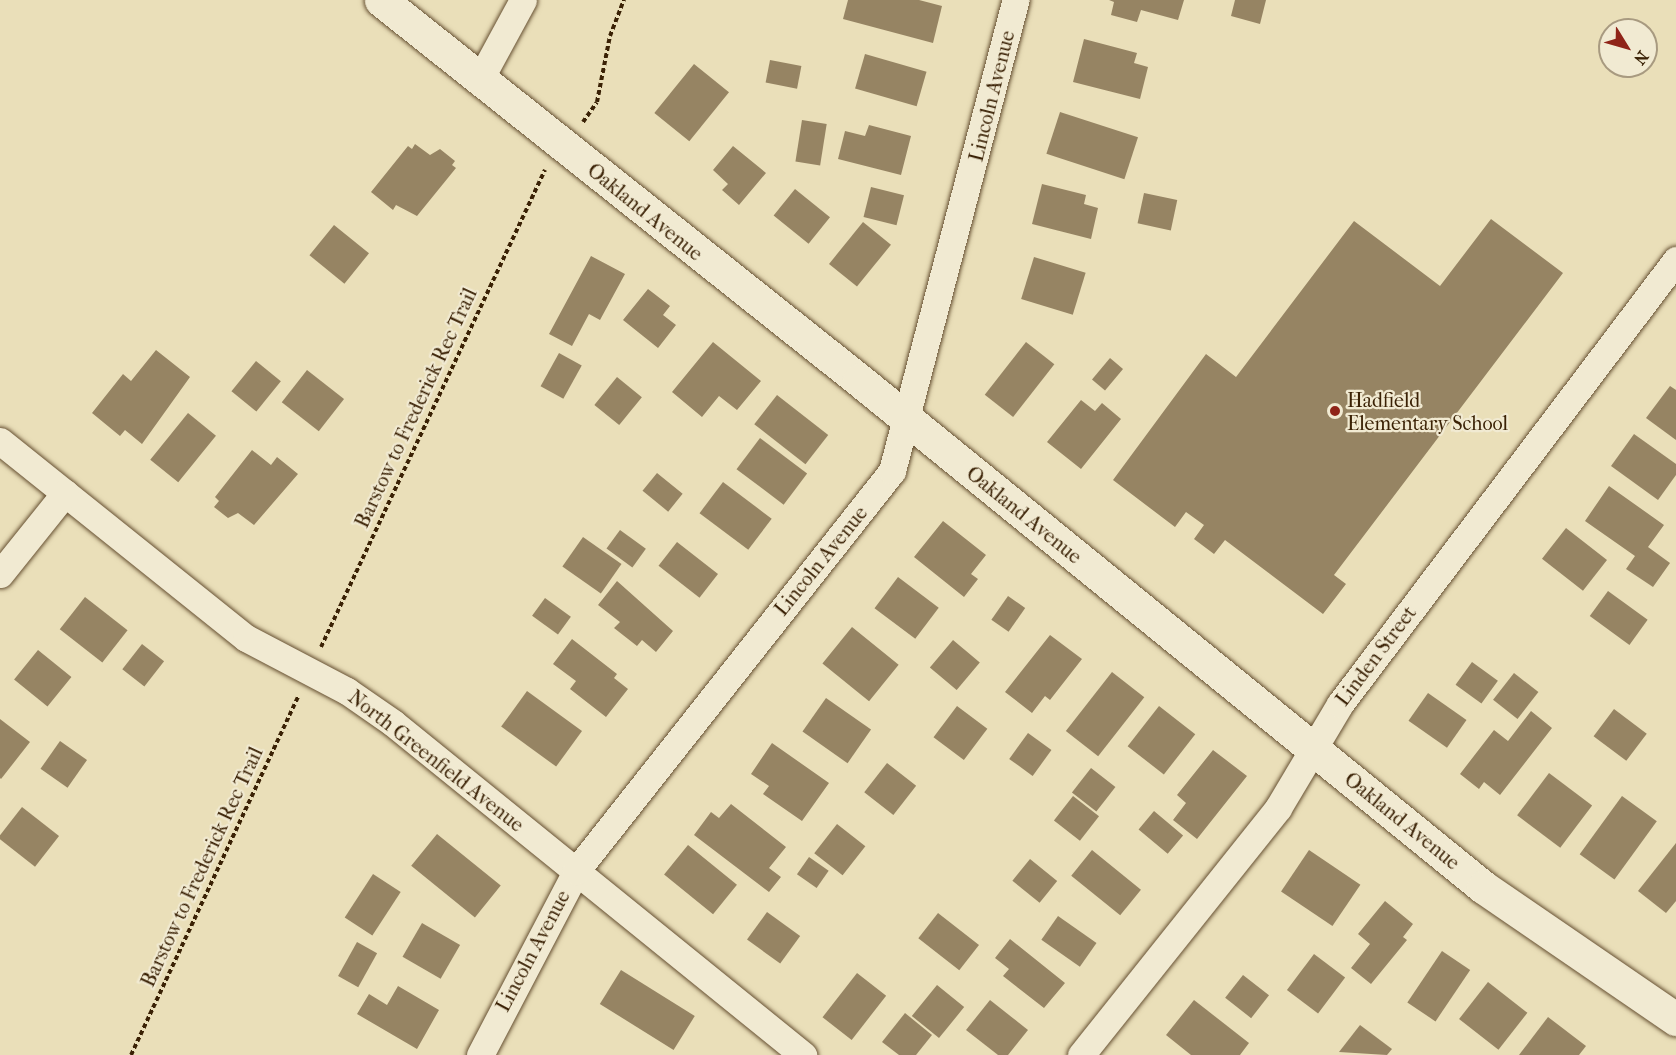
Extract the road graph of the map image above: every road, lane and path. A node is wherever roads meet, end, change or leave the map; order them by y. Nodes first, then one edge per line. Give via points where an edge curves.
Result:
1 (381, 0) edge
2 (523, 0) edge
3 (624, 0) edge
4 (1016, 0) edge
5 (479, 81) junction
6 (591, 111) dead end
7 (539, 178) dead end
8 (1676, 260) edge
9 (909, 422) junction
10 (0, 441) edge
11 (65, 493) junction
12 (0, 574) edge
13 (319, 651) dead end
14 (301, 691) dead end
15 (1313, 749) junction
16 (576, 871) junction
17 (1676, 1019) edge
18 (130, 1055) edge
19 (480, 1055) edge
20 (803, 1055) edge
21 (1081, 1055) edge

1 - 5 street, Oakland Avenue
2 - 5 street
3 - 6 path via 610,36 597,102
4 - 9 street, Lincoln Avenue
5 - 9 street, Oakland Avenue
7 - 13 path, Barstow to Frederick Rec Trail
8 - 15 street, Linden Street via 1340,705
9 - 15 street, Oakland Avenue
9 - 16 street, Lincoln Avenue via 892,471
10 - 11 street, North Greenfield Avenue
11 - 12 street
11 - 16 street, North Greenfield Avenue via 246,638 346,691 393,723
14 - 18 path, Barstow to Frederick Rec Trail
15 - 17 street, Oakland Avenue via 1483,887
15 - 21 street, Linden Street via 1278,808
16 - 19 street, Lincoln Avenue
16 - 20 street, North Greenfield Avenue

